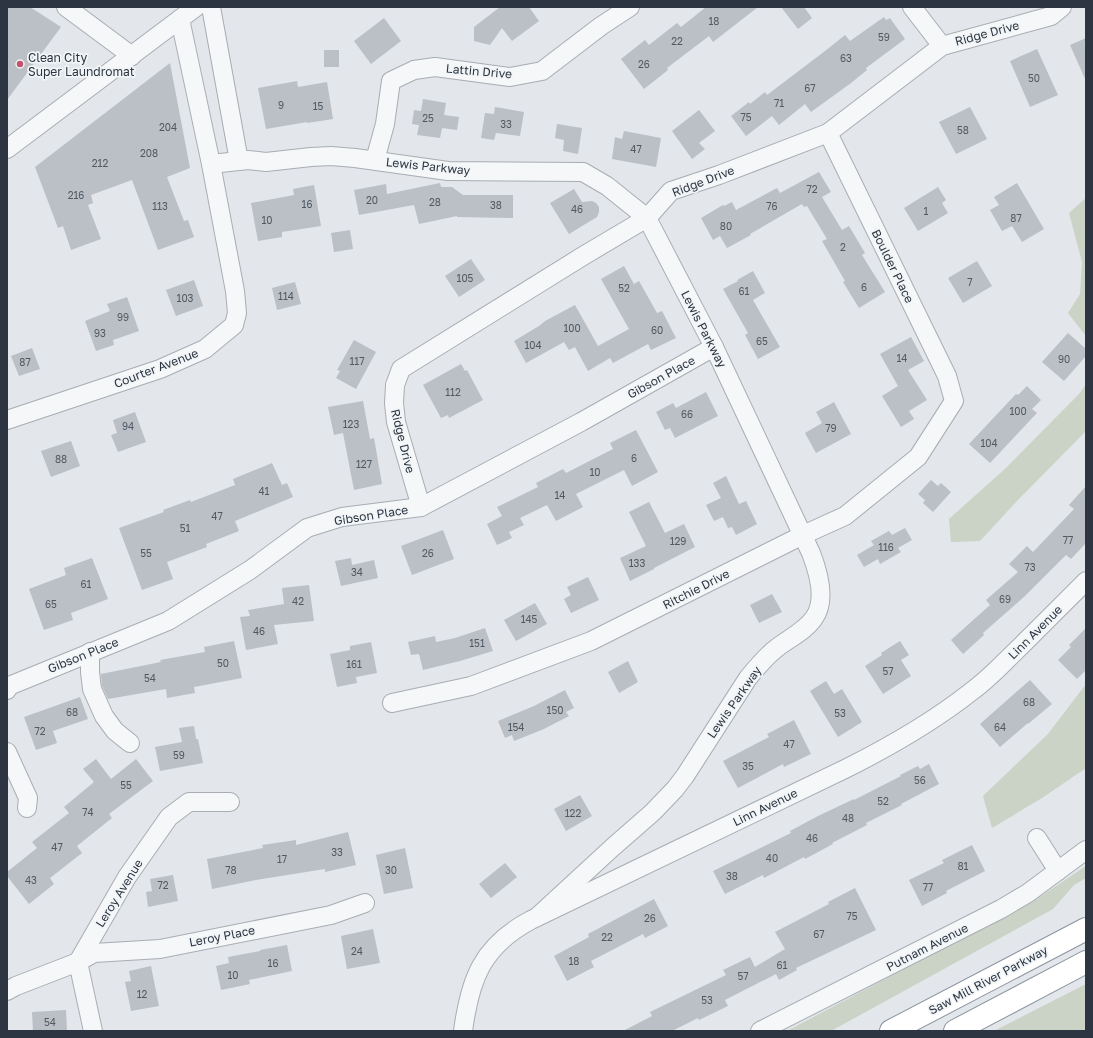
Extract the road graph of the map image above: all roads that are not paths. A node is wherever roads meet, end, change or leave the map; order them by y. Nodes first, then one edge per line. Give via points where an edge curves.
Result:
1 (66, 7) edge
2 (196, 7) edge
3 (211, 7) edge
4 (630, 7) edge
5 (912, 7) edge
6 (1062, 7) edge
7 (180, 19) junction
8 (942, 46) junction
9 (132, 56) junction
10 (828, 133) junction
11 (7, 149) edge
12 (375, 160) junction
13 (239, 161) junction
14 (211, 164) junction
15 (647, 218) junction
16 (714, 347) junction
17 (954, 401) joint
18 (7, 420) edge
19 (421, 507) junction
20 (803, 535) junction
21 (1086, 581) edge
22 (90, 652) junction
23 (8, 688) edge
24 (392, 703) dead end
25 (130, 743) dead end
26 (7, 752) edge
27 (230, 802) dead end
28 (27, 808) dead end
29 (1037, 838) dead end
30 (1086, 850) edge
31 (1058, 871) junction
32 (365, 903) dead end
33 (537, 917) junction
34 (1086, 929) edge
35 (78, 962) junction
36 (1086, 962) edge
37 (7, 990) edge
38 (93, 1031) edge
39 (463, 1031) edge
40 (760, 1031) edge
41 (891, 1031) edge
42 (955, 1031) edge

1 - 9 street
2 - 7 street
3 - 13 street
4 - 12 street, Lattin Drive via 542,71 510,76 435,67 414,70 391,81 385,124
5 - 8 street
6 - 8 street, Ridge Drive via 1051,16
7 - 9 street
7 - 14 street
8 - 10 street, Ridge Drive
9 - 11 street
10 - 15 street, Ridge Drive via 670,191
10 - 17 street, Boulder Place via 947,376
12 - 13 street, Lewis Parkway via 330,156 266,162
12 - 15 street, Lewis Parkway via 448,171 582,172 607,186
13 - 14 street, Lewis Parkway
14 - 18 street, Courter Avenue via 235,291 237,313 234,325 205,349 160,369
15 - 16 street, Lewis Parkway
15 - 19 street, Ridge Drive via 401,369 395,386 396,422
16 - 19 street, Gibson Place via 581,422
16 - 20 street, Lewis Parkway
17 - 20 street, Ritchie Drive via 918,457 845,516
19 - 22 street, Gibson Place via 342,517 307,528 250,570 168,621
20 - 24 street, Ritchie Drive via 591,641 471,686
20 - 33 street, Lewis Parkway via 816,564 820,584 819,604 814,619 757,667 685,776 664,801
21 - 33 street, Linn Avenue via 973,691 910,733 845,769
22 - 23 street, Gibson Place
22 - 25 street via 92,689 104,716 115,731
26 - 28 street via 28,798
27 - 35 street, Leroy Avenue via 189,802 169,817 127,877
29 - 31 street
30 - 31 street, Putnam Avenue
31 - 40 street, Putnam Avenue via 1000,909
32 - 35 street, Leroy Place via 331,915 160,948 94,953
33 - 39 street, Linn Avenue via 501,940 481,966 468,999
34 - 41 highway, Saw Mill River Parkway
35 - 37 street
35 - 38 street
36 - 42 highway

